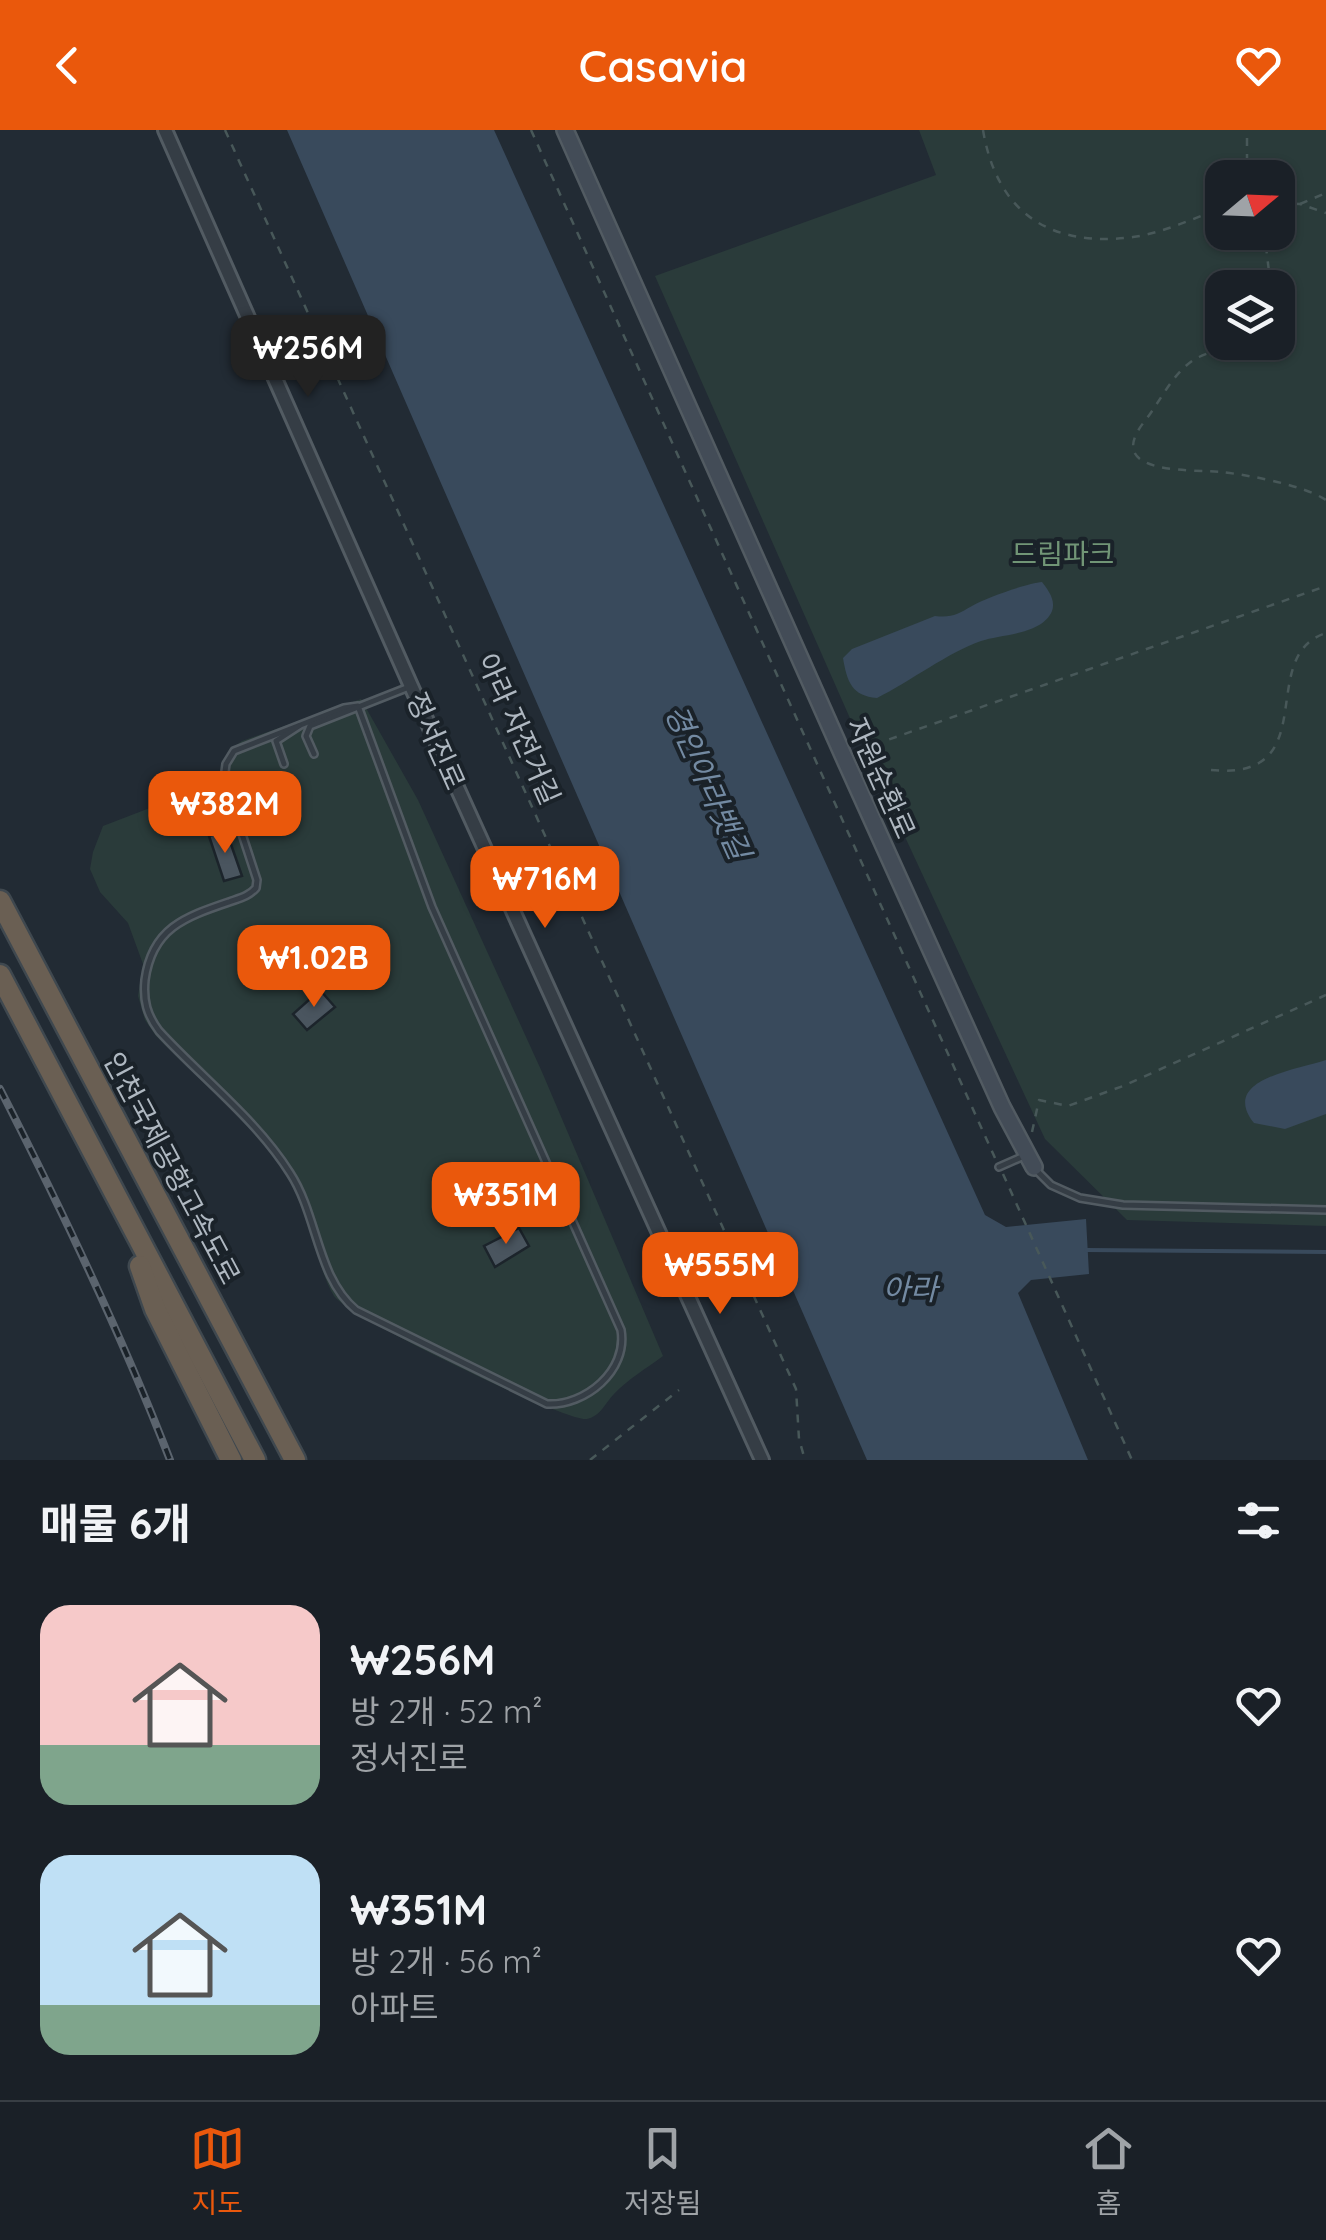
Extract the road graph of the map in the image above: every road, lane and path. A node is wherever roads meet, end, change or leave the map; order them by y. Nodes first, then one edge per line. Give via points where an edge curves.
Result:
1 (165, 130) edge
2 (225, 130) edge
3 (532, 130) edge
4 (565, 130) edge
5 (983, 130) edge
6 (1247, 130) edge
7 (1247, 160) edge
8 (1326, 193) edge
9 (1295, 204) edge
10 (1300, 204) junction
11 (1326, 213) edge
12 (1205, 214) edge
13 (1205, 355) edge
14 (1326, 500) edge
15 (1326, 586) edge
16 (1326, 633) edge
17 (412, 686) junction
18 (358, 706) junction
19 (296, 726) junction
20 (306, 736) junction
21 (314, 754) dead end
22 (843, 756) junction
23 (284, 764) dead end
24 (1212, 770) dead end
25 (0, 901) edge
26 (0, 975) edge
27 (1326, 995) edge
28 (1030, 1161) junction
29 (1000, 1167) junction
30 (116, 1198) junction
31 (1326, 1210) edge
32 (678, 1390) dead end
33 (231, 1460) edge
34 (255, 1460) edge
35 (295, 1460) edge
36 (590, 1460) edge
37 (762, 1460) edge
38 (805, 1460) edge
39 (1132, 1460) edge

1 - 17 street, 정서진로
2 - 38 path, 아라 자전거길 via 796,1389
3 - 29 path
4 - 22 main road, 자원순환로
5 - 12 path via 988,163 1007,198 1055,232 1136,237
6 - 7 path
8 - 10 path
9 - 10 path
10 - 11 path
13 - 14 path via 1174,379 1135,434 1137,454 1167,470 1222,472
15 - 22 path
16 - 24 path via 1311,638 1298,655 1285,732 1272,753 1250,768
17 - 18 lane
17 - 37 street, 정서진로
18 - 19 lane
18 - 19 lane via 432,907 621,1330 620,1354 607,1376 573,1401 547,1404 356,1310 340,1296 292,1175 150,1019 144,993 157,944 188,916 256,888 226,788 226,764 245,744
18 - 20 lane via 310,726
19 - 20 lane
19 - 23 lane via 276,742
20 - 21 lane
22 - 28 main road, 자원순환로
25 - 35 highway, 인천국제공항고속도로
26 - 30 highway
27 - 28 path via 1123,1086 1068,1106 1039,1100
28 - 29 lane
28 - 31 lane via 1051,1185 1080,1198
29 - 39 path
30 - 33 highway via 156,1310
30 - 34 highway
32 - 36 path

